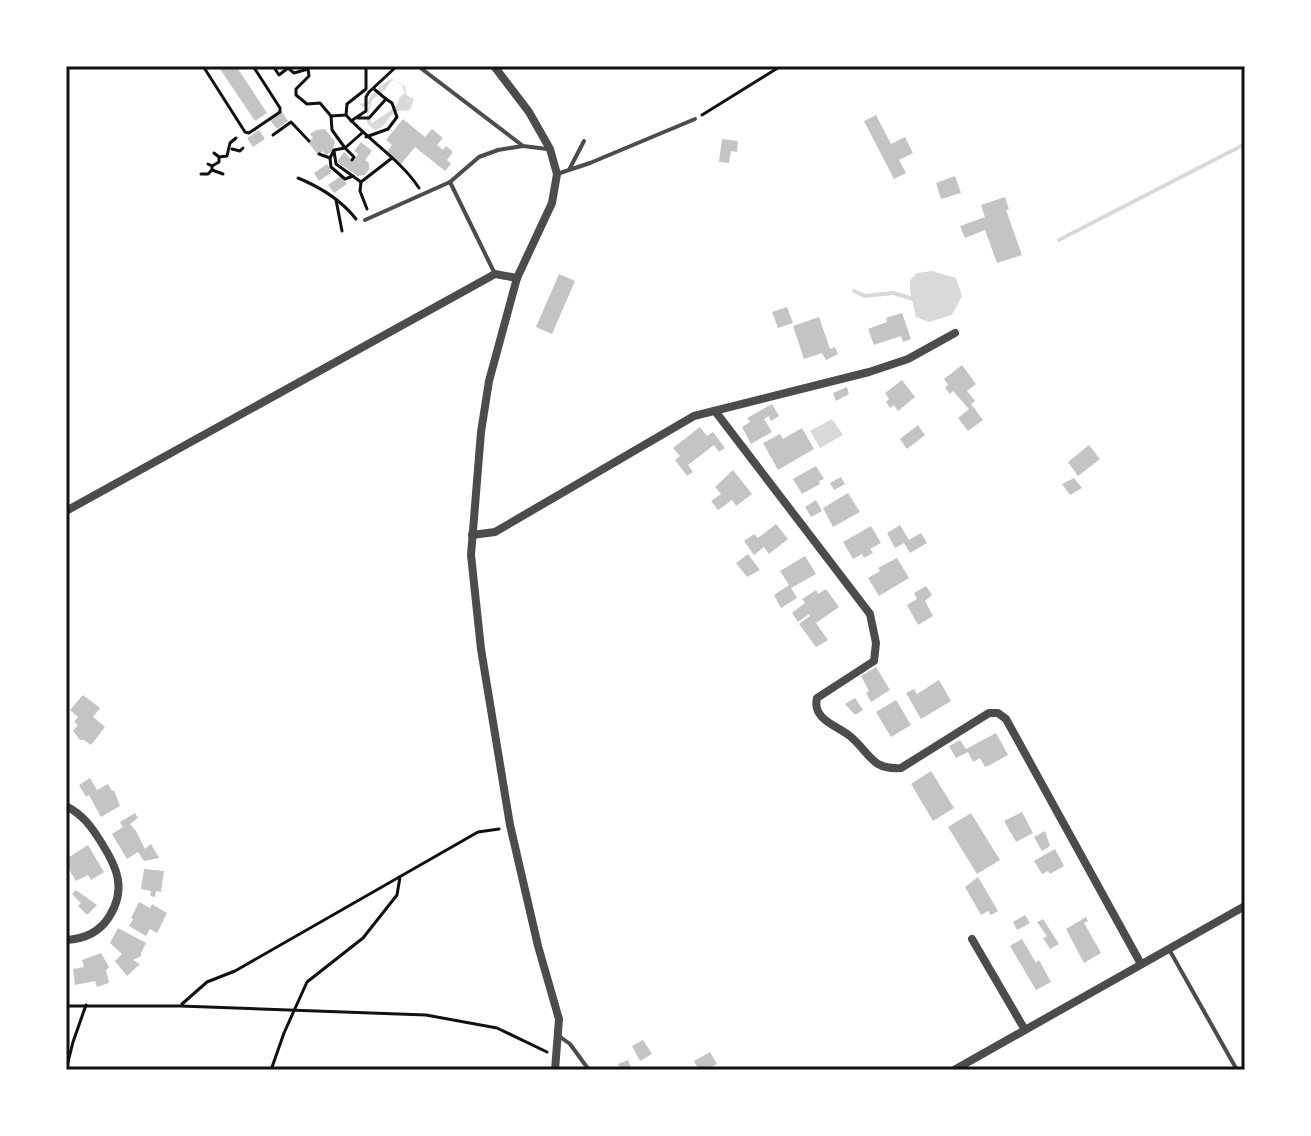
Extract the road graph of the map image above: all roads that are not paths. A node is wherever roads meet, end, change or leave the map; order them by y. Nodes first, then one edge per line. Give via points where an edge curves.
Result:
1 (418, 66) edge
2 (494, 66) edge
3 (695, 119) road end
4 (584, 141) dead end
5 (523, 146) junction
6 (550, 149) junction
7 (568, 170) junction
8 (557, 174) junction
9 (450, 182) junction
10 (365, 220) dead end
11 (495, 274) junction
12 (517, 278) junction
13 (955, 333) dead end
14 (715, 411) junction
15 (66, 511) edge
16 (472, 535) junction
17 (66, 806) edge
18 (1245, 906) edge
19 (972, 939) dead end
20 (66, 940) edge
21 (1169, 949) junction
22 (1141, 964) junction
23 (1025, 1030) junction
24 (558, 1035) junction
25 (555, 1070) edge
26 (589, 1070) edge
27 (954, 1070) edge
28 (1237, 1070) edge

1 - 5 lane
2 - 6 street
3 - 7 lane
4 - 7 lane
5 - 6 lane
5 - 9 lane via 479,157
6 - 8 street
7 - 8 lane
8 - 12 street via 552,203
9 - 10 lane
9 - 11 lane
11 - 12 street
11 - 15 street
12 - 16 street via 489,381
13 - 14 street via 908,359 869,372
14 - 16 street via 694,416 495,532
14 - 22 street via 870,614 874,661 817,698 822,719 851,737 871,761 890,769 901,768 989,713 1006,719
16 - 24 street via 481,649 510,825 553,992
17 - 20 street via 89,822 115,864 119,891 105,923 92,935
18 - 21 street
19 - 23 street
21 - 22 street
21 - 28 lane
22 - 23 street
23 - 27 street
24 - 25 street
24 - 26 lane

